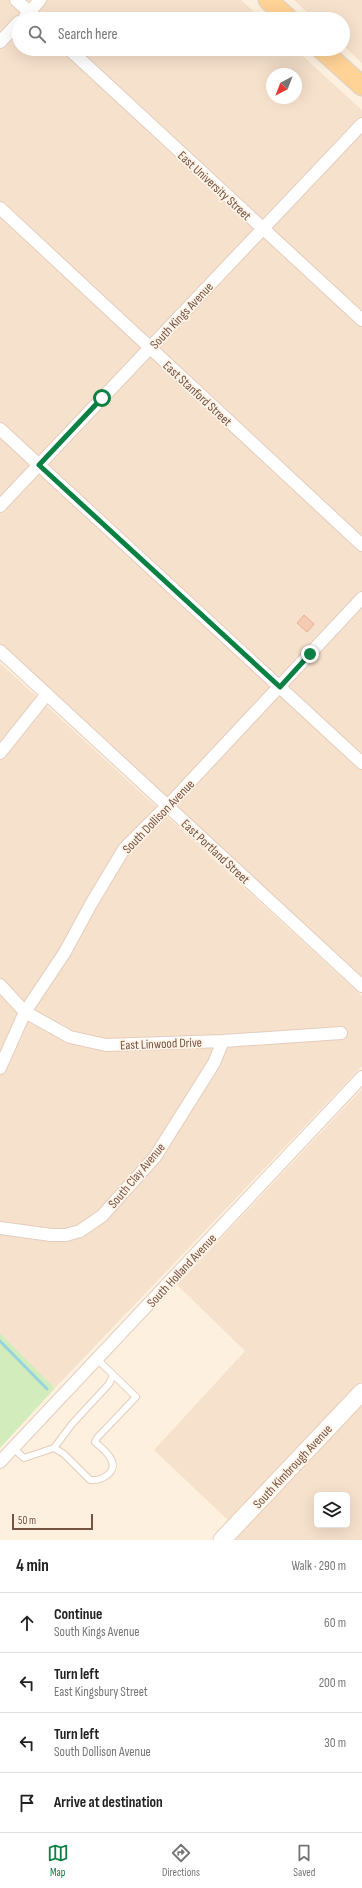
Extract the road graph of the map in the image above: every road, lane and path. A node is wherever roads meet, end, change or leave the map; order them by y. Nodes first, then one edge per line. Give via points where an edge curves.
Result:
1 (16, 0) edge
2 (40, 0) edge
3 (268, 0) edge
4 (25, 12) edge
5 (32, 12) edge
6 (281, 12) edge
7 (12, 29) edge
8 (0, 42) edge
9 (77, 56) edge
10 (329, 56) edge
11 (362, 86) edge
12 (362, 124) edge
13 (0, 208) edge
14 (263, 228) junction
15 (362, 320) edge
16 (150, 348) junction
17 (0, 429) edge
18 (39, 465) junction
19 (0, 506) edge
20 (362, 545) edge
21 (362, 598) edge
22 (0, 651) edge
23 (280, 687) junction
24 (47, 694) junction
25 (0, 753) edge
26 (362, 763) edge
27 (168, 806) junction
28 (0, 985) edge
29 (362, 986) edge
30 (25, 1012) junction
31 (341, 1033) dead end
32 (223, 1041) junction
33 (0, 1068) edge
34 (362, 1077) edge
35 (0, 1228) edge
36 (97, 1359) junction
37 (113, 1375) junction
38 (362, 1392) edge
39 (13, 1448) junction
40 (54, 1448) junction
41 (0, 1462) edge
42 (222, 1540) edge

1 - 4 street
2 - 5 street
3 - 6 main road
7 - 8 street
9 - 14 street, East University Street
10 - 11 main road
12 - 14 street, South Kings Avenue
13 - 16 street, East Stanford Street
14 - 15 street, East University Street
14 - 16 street, South Kings Avenue
16 - 18 street, South Kings Avenue
16 - 20 street, East Stanford Street
17 - 18 street
18 - 19 street, South Kings Avenue
18 - 23 street
21 - 23 street, South Dollison Avenue
22 - 24 street, East Portland Street
23 - 26 street
23 - 27 street, South Dollison Avenue
24 - 25 street
24 - 27 street, East Portland Street
27 - 29 street, East Portland Street
27 - 30 street, South Dollison Avenue via 124,849 65,952
28 - 30 street, East Linwood Drive
30 - 32 street, East Linwood Drive via 70,1037 106,1045
30 - 33 street, South Dollison Avenue
31 - 32 street, East Linwood Drive
32 - 35 street, South Clay Avenue via 214,1063 155,1157 102,1216 80,1231 66,1235
34 - 36 street, South Holland Avenue
36 - 37 lane
36 - 39 street, South Holland Avenue
37 - 40 lane via 109,1384
37 - 40 lane via 136,1397 95,1442 111,1459 111,1471 103,1478 90,1480 64,1454
38 - 42 main road, South Kimbrough Avenue
39 - 40 lane via 24,1458
39 - 41 street, South Holland Avenue

